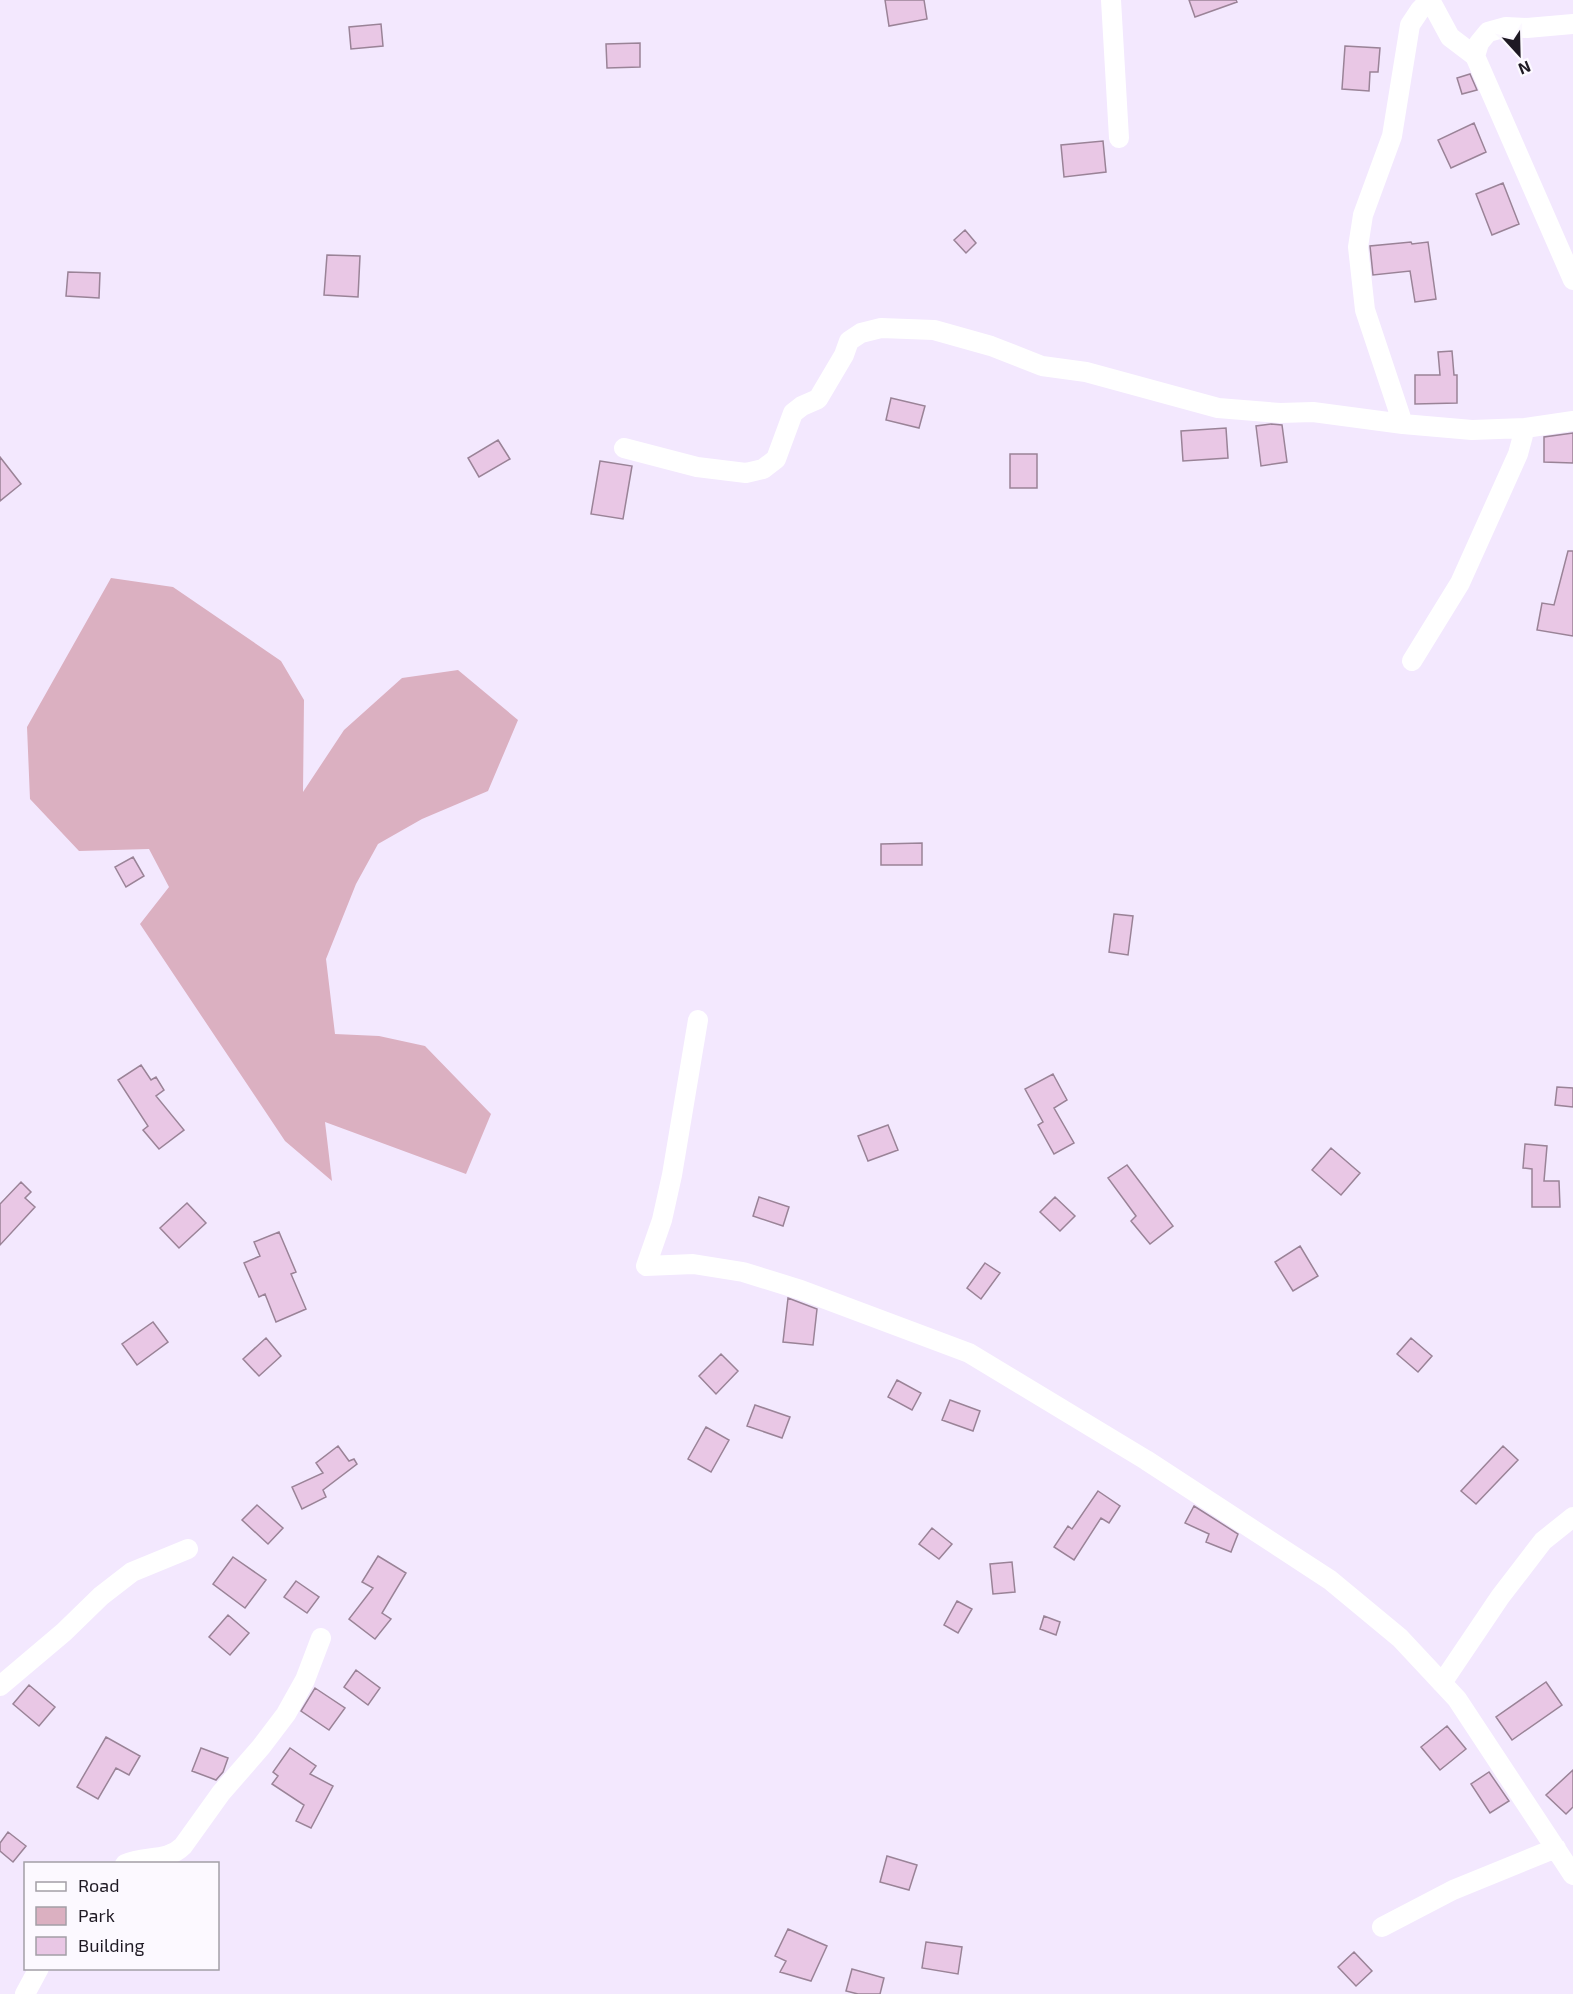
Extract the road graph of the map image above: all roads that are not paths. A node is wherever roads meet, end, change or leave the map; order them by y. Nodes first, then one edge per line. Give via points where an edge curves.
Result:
1 (1111, 0) edge
2 (1430, 0) edge
3 (1573, 24) edge
4 (1475, 56) junction
5 (1119, 138) dead end
6 (1564, 241) edge
7 (1573, 280) edge
8 (1573, 422) edge
9 (1403, 424) junction
10 (1525, 428) junction
11 (624, 448) dead end
12 (1412, 661) dead end
13 (698, 1020) dead end
14 (1573, 1516) edge
15 (188, 1549) dead end
16 (321, 1638) dead end
17 (1442, 1683) junction
18 (0, 1686) edge
19 (1556, 1848) junction
20 (128, 1862) edge
21 (1573, 1875) edge
22 (1382, 1927) dead end
23 (38, 1970) edge
24 (25, 1994) edge

1 - 5 street
2 - 4 street via 1450,37
2 - 9 street via 1410,25 1392,135 1363,215 1359,247 1365,310
3 - 4 street via 1506,27 1488,32
4 - 6 street
6 - 7 street
8 - 10 street
9 - 10 street via 1472,430
9 - 11 street via 1312,412 1218,408 1086,372 1042,366 934,330 881,328 849,341 818,399 793,413 776,459 763,469 746,473 698,467
10 - 12 street via 1518,454 1460,583
13 - 17 street via 672,1175 646,1266 693,1264 742,1272 969,1353 1146,1460 1330,1580 1400,1638
14 - 17 street via 1543,1541
15 - 18 street via 132,1572
16 - 20 street via 305,1680 286,1714 183,1846 166,1857
17 - 19 street via 1457,1699
19 - 21 street
19 - 22 street via 1454,1890
23 - 24 street

